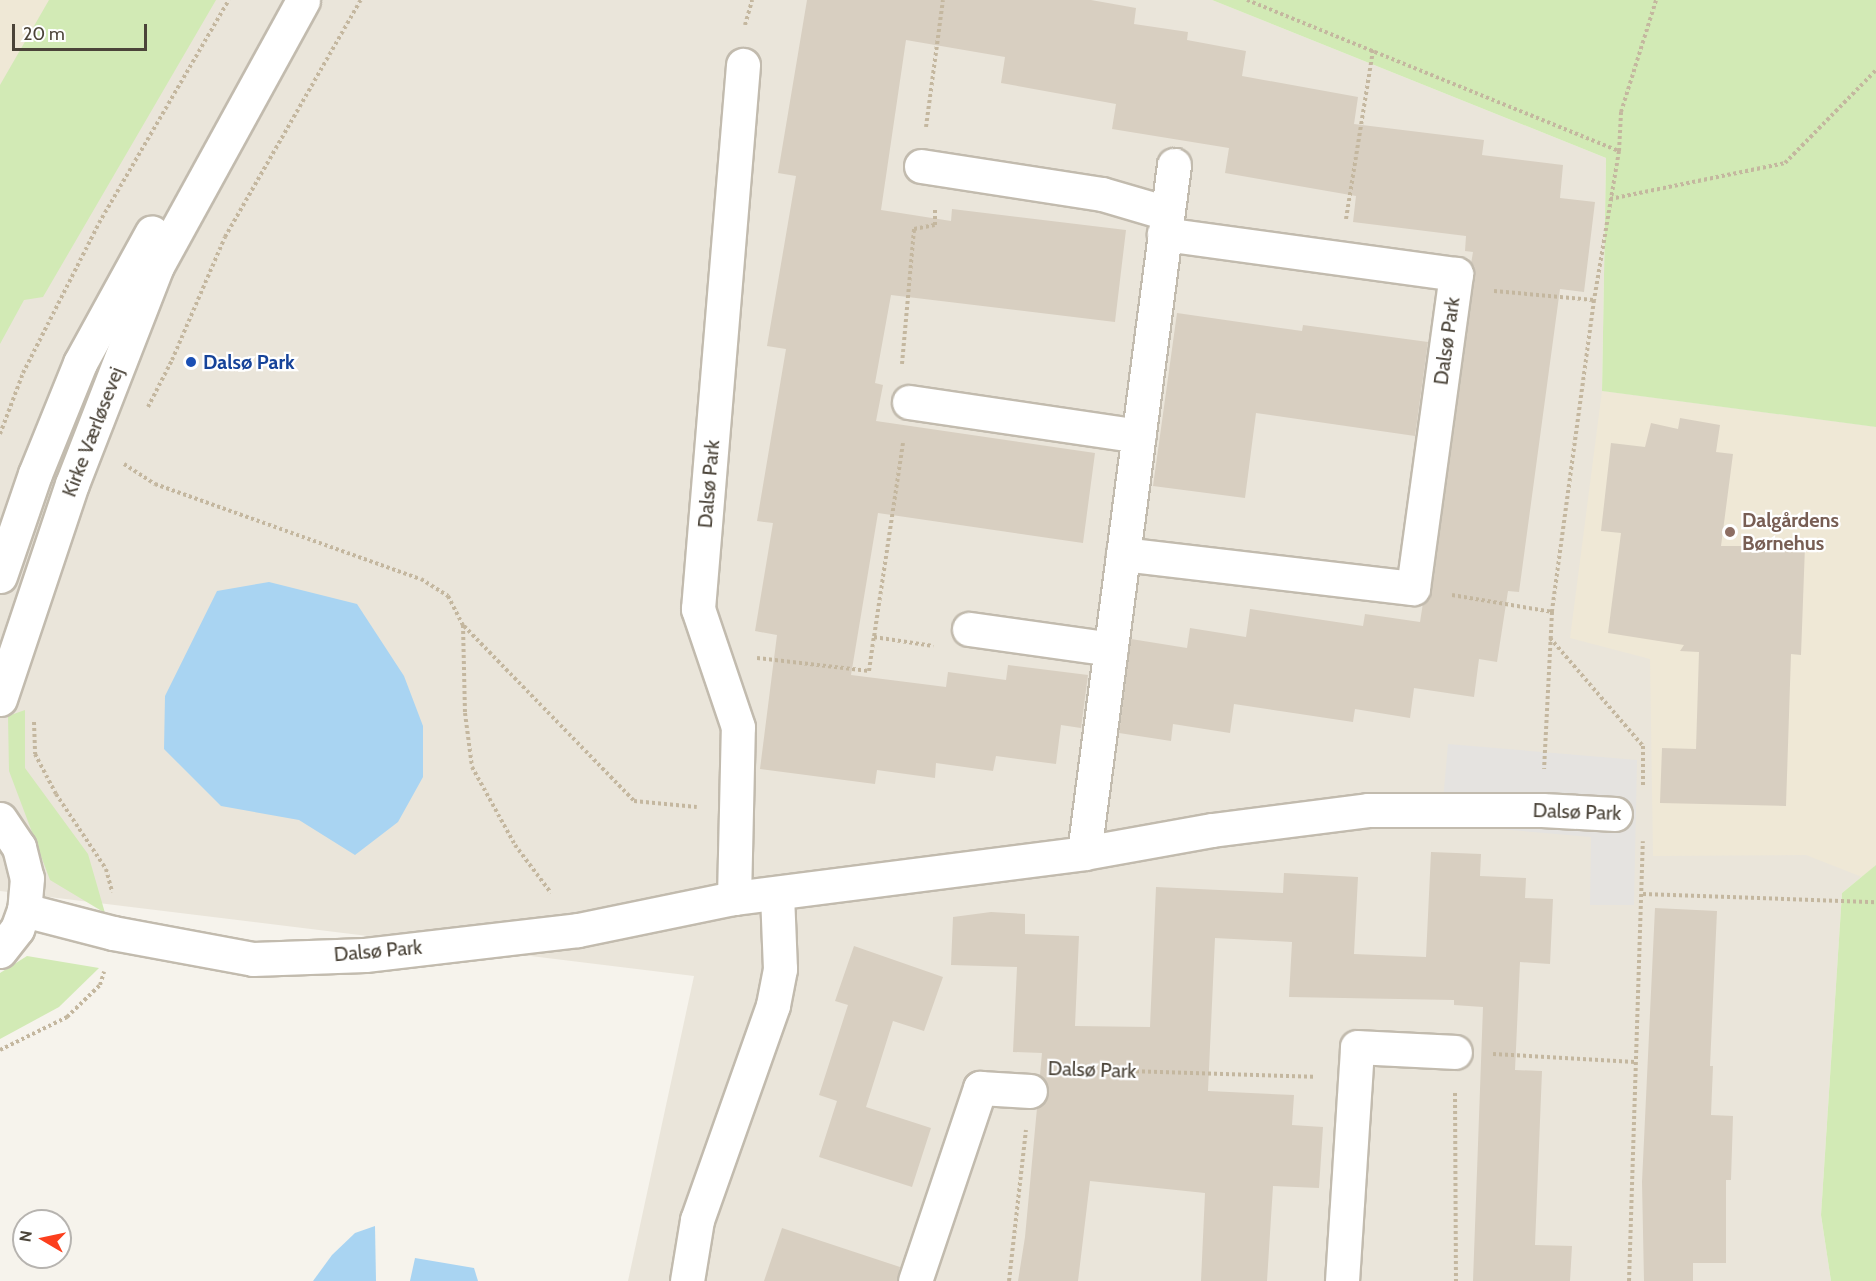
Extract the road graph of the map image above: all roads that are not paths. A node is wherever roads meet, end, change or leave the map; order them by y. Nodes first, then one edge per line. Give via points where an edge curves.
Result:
1 (303, 0) edge
2 (743, 64) dead end
3 (1174, 165) dead end
4 (921, 166) road end
5 (207, 174) junction
6 (1166, 224) junction
7 (909, 402) road end
8 (1138, 436) junction
9 (1123, 554) junction
10 (0, 576) edge
11 (969, 629) road end
12 (1111, 649) junction
13 (0, 699) edge
14 (1630, 814) road end
15 (0, 819) edge
16 (1084, 853) junction
17 (777, 893) junction
18 (734, 898) junction
19 (24, 910) junction
20 (0, 951) edge
21 (1455, 1052) road end
22 (1030, 1091) road end
23 (687, 1281) edge
24 (915, 1281) edge
25 (1342, 1281) edge

1 - 5 street, Kirke Værløsevej
2 - 18 street, Dalsø Park via 699,609 738,727
3 - 6 street
4 - 6 street, Dalsø Park via 1102,194
5 - 10 street, Kirke Værløsevej via 153,230 80,363 35,474
5 - 13 street, Kirke Værløsevej via 150,286 72,484
6 - 8 street
6 - 9 street, Dalsø Park via 1340,258 1456,274 1413,588
7 - 8 street
8 - 9 street
9 - 12 street
11 - 12 street
12 - 16 street
14 - 16 street, Dalsø Park via 1368,810 1212,830
15 - 19 street via 14,838 26,867
16 - 17 street, Dalsø Park
17 - 18 street, Dalsø Park
17 - 23 street via 780,969 773,1005 697,1220
18 - 19 street, Dalsø Park via 578,930 365,955 253,959 113,933
19 - 20 street
21 - 25 street via 1357,1047
22 - 24 street, Dalsø Park via 980,1088

